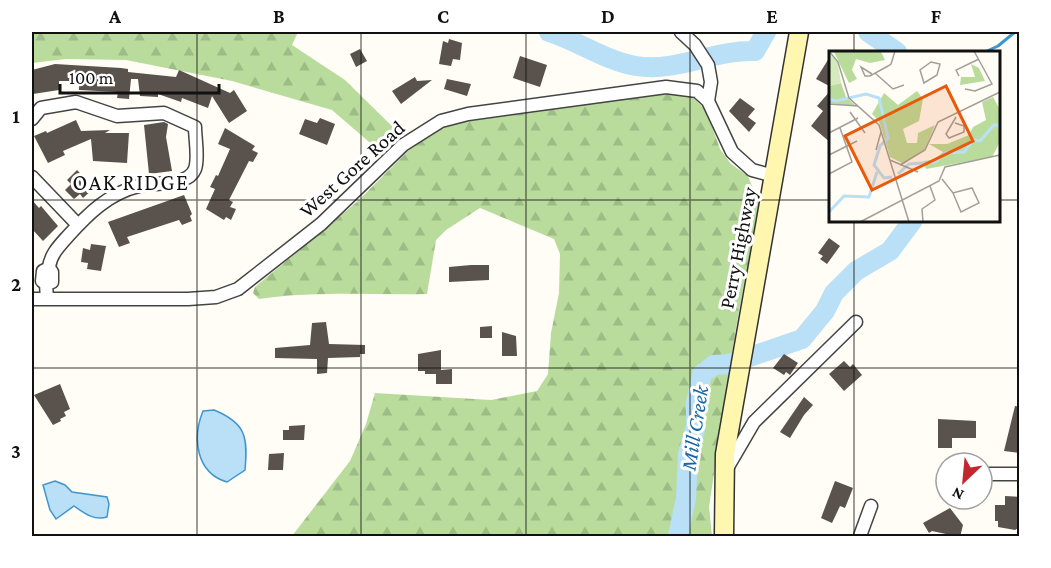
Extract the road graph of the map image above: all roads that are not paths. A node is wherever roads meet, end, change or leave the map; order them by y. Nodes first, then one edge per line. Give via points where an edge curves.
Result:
1 (681, 32) edge
2 (799, 32) edge
3 (708, 101) junction
4 (32, 119) edge
5 (32, 177) edge
6 (774, 177) junction
7 (78, 225) junction
8 (32, 299) edge
9 (47, 299) junction
10 (856, 322) dead end
11 (724, 474) junction
12 (994, 474) edge
13 (1020, 474) edge
14 (871, 506) dead end
15 (724, 537) edge
16 (860, 537) edge

1 - 3 street via 708,65
2 - 6 main road, Perry Highway
3 - 6 street via 736,158 752,170
3 - 9 street, West Gore Road via 697,91 666,87 441,120 403,145 321,224 238,289 216,297 179,300
4 - 7 street via 41,108 76,102 117,116 164,112 195,127 196,167 189,176 121,193 98,206
5 - 7 street
6 - 11 main road, Perry Highway
7 - 9 street via 56,250 49,268 52,282 46,284
8 - 9 street, West Gore Road
10 - 11 street via 754,422
11 - 15 main road, Perry Highway
12 - 13 street
14 - 16 street

